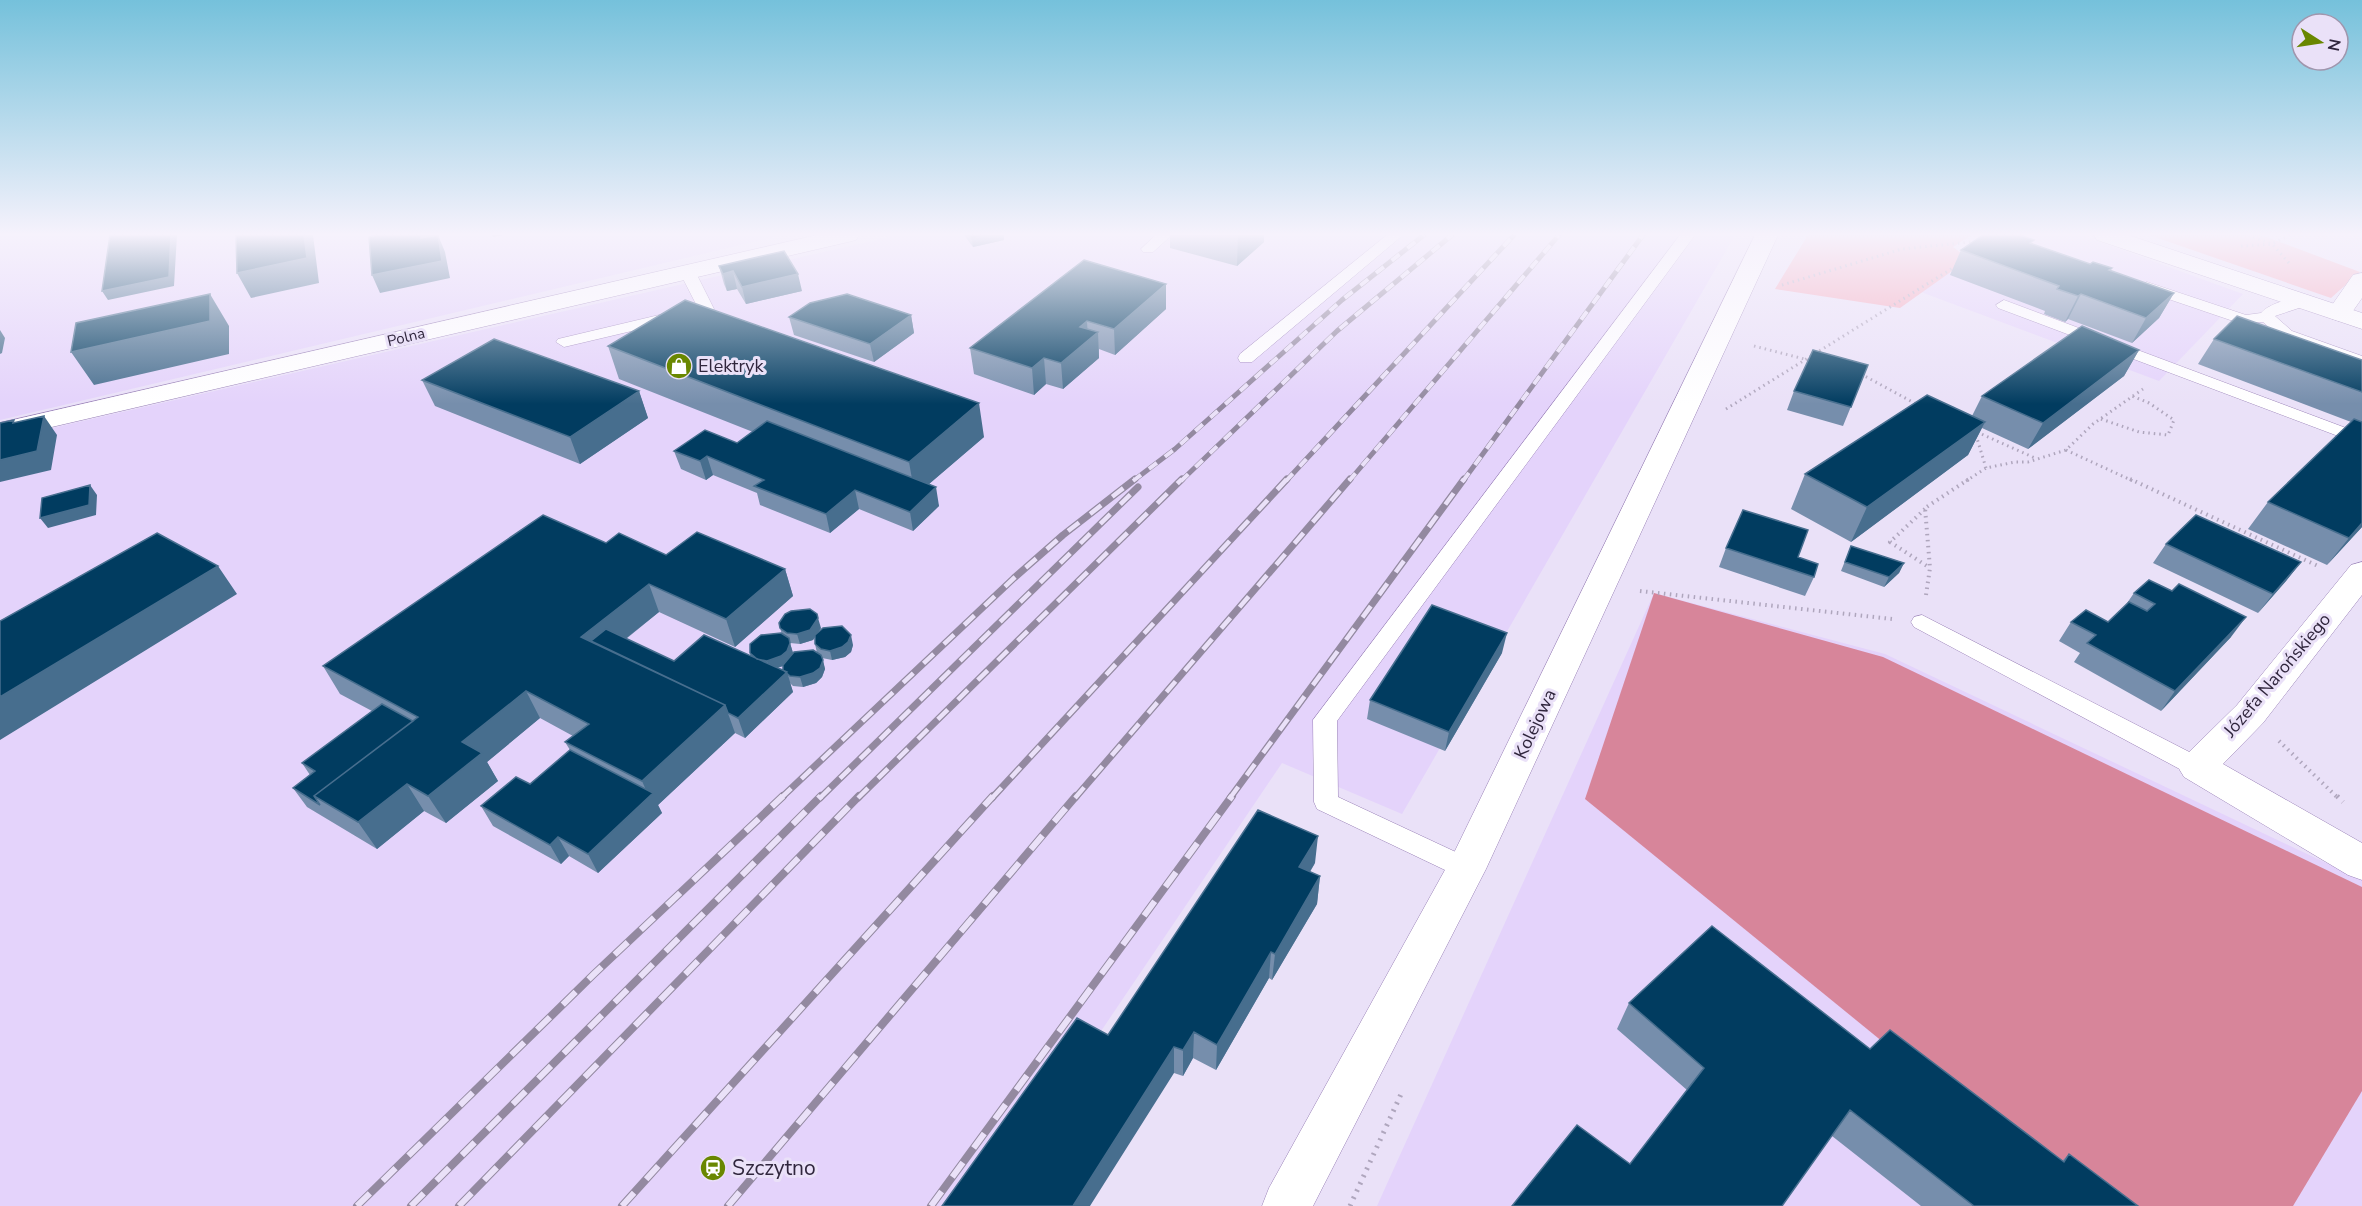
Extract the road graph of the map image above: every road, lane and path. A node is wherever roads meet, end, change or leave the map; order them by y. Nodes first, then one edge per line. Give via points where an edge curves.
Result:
1 (604, 291) edge
2 (697, 291) edge
3 (1327, 291) edge
4 (1646, 291) edge
5 (1740, 291) edge
6 (1916, 291) edge
7 (2160, 291) edge
8 (2276, 291) edge
9 (2359, 291) edge
10 (2305, 301) junction
11 (2004, 305) dead end
12 (2266, 317) junction
13 (2351, 317) edge
14 (564, 342) dead end
15 (1744, 343) dead end
16 (1246, 358) dead end
17 (1807, 360) junction
18 (1816, 362) edge
19 (2362, 362) edge
20 (2172, 369) junction
21 (1855, 372) edge
22 (2132, 396) junction
23 (1922, 407) edge
24 (1717, 414) dead end
25 (2100, 419) junction
26 (0, 431) edge
27 (2362, 440) edge
28 (2066, 450) junction
29 (2036, 459) junction
30 (1986, 468) junction
31 (1925, 508) junction
32 (1930, 568) junction
33 (2325, 570) dead end
34 (2362, 573) edge
35 (1630, 590) dead end
36 (1922, 622) junction
37 (2250, 714) junction
38 (2197, 767) junction
39 (2345, 803) dead end
40 (2362, 863) edge
41 (1466, 869) junction
42 (1287, 1206) edge

1 - 26 street, Polna
2 - 14 lane via 706,309
3 - 16 lane
4 - 41 lane via 1325,720 1326,802
5 - 41 street, Kolejowa
6 - 17 path
7 - 12 lane via 2245,320
8 - 10 street
9 - 13 street
10 - 12 lane via 2271,310
10 - 13 street
11 - 20 lane
12 - 19 lane via 2286,334
15 - 17 path
17 - 18 path
17 - 24 path
20 - 22 path
20 - 27 lane
21 - 23 path
22 - 25 path
22 - 25 path via 2174,420 2168,435 2139,432
25 - 28 path
28 - 29 path
28 - 33 path
29 - 30 path
29 - 30 path via 1975,431
30 - 31 path
31 - 32 path
31 - 32 path via 1890,542
32 - 36 path
34 - 37 street, Józefa Narońskiego
35 - 36 path
36 - 38 lane
37 - 38 street, Józefa Narońskiego
37 - 39 path
38 - 40 street
41 - 42 street, Kolejowa

